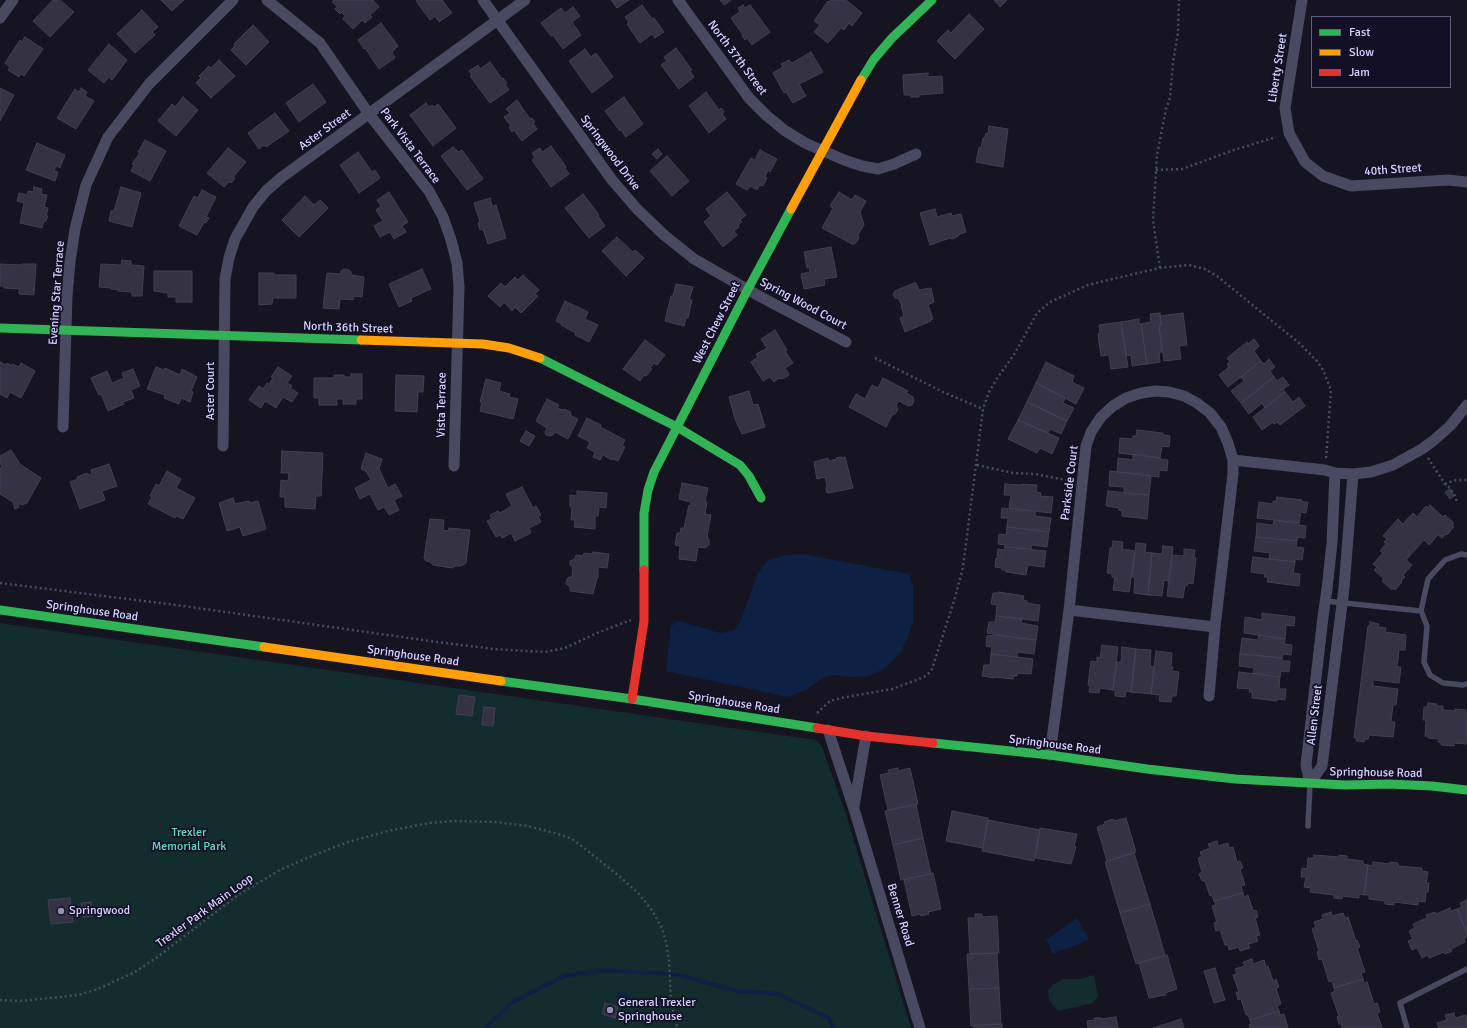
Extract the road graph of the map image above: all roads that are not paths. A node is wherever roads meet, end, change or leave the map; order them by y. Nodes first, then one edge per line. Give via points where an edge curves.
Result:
1 (13, 0) edge
2 (233, 0) edge
3 (267, 0) edge
4 (483, 0) edge
5 (525, 0) edge
6 (678, 0) edge
7 (932, 0) edge
8 (1302, 0) edge
9 (0, 18) edge
10 (498, 20) junction
11 (369, 114) junction
12 (823, 151) junction
13 (916, 154) dead end
14 (1323, 176) joint
15 (1467, 182) edge
16 (748, 289) junction
17 (0, 328) edge
18 (66, 330) junction
19 (224, 336) junction
20 (846, 342) dead end
21 (456, 343) junction
22 (1467, 405) edge
23 (63, 427) dead end
24 (677, 427) junction
25 (223, 446) dead end
26 (1233, 460) junction
27 (454, 466) dead end
28 (1335, 473) junction
29 (1353, 474) junction
30 (761, 498) dead end
31 (1467, 555) edge
32 (1325, 601) junction
33 (1342, 603) junction
34 (0, 610) edge
35 (1069, 610) junction
36 (1421, 611) junction
37 (1215, 627) junction
38 (1467, 684) edge
39 (1209, 696) dead end
40 (632, 699) junction
41 (828, 730) junction
42 (866, 736) junction
43 (1050, 755) junction
44 (1310, 783) junction
45 (1467, 790) edge
46 (854, 809) junction
47 (1308, 826) dead end
48 (1467, 969) edge
49 (920, 1028) edge
50 (1407, 1028) edge

1 - 9 street
2 - 18 street, Evening Star Terrace via 149,84 108,137 86,185 75,229 68,283
3 - 11 street, Park Vista Terrace via 320,43
4 - 10 street, Springwood Drive
5 - 10 street, Aster Street
6 - 12 street, North 37th Street via 753,102 784,130
7 - 12 street, West Chew Street via 874,59
8 - 14 street, Liberty Street via 1285,108 1286,121 1289,133 1306,162
10 - 11 street, Aster Street
10 - 16 street, Springwood Drive via 612,180 637,209 694,259
11 - 19 street, Aster Street via 282,177 266,191 244,220 235,238 225,279
11 - 21 street, Park Vista Terrace via 428,192 443,217 457,263 459,287
12 - 13 street, North 37th Street via 862,166 878,169
12 - 16 street, West Chew Street
14 - 15 street, 40th Street via 1351,186 1448,180
16 - 20 street, Spring Wood Court
16 - 24 street, West Chew Street
17 - 18 street, North 36th Street
18 - 19 street, North 36th Street
18 - 23 street, Evening Star Terrace
19 - 21 street, North 36th Street
19 - 25 street, Aster Court
21 - 24 street, North 36th Street via 483,344 528,353
21 - 27 street, Vista Terrace
22 - 29 street via 1450,426 1422,449 1393,465
24 - 30 street, North 36th Street via 740,465
24 - 40 street, West Chew Street via 654,472 644,513 644,621
26 - 28 street
26 - 35 street, Parkside Court via 1221,427 1210,413 1184,396 1156,391 1140,393 1113,406 1101,417 1086,446
26 - 37 street, Parkside Court
28 - 29 street
28 - 32 street, Allen Street via 1332,543
29 - 33 street, Allen Street
31 - 36 lane via 1460,554 1445,560 1428,579
32 - 33 lane
32 - 44 street, Allen Street via 1306,765
33 - 36 lane
33 - 44 street, Allen Street via 1322,766
34 - 40 street, Springhouse Road
35 - 37 street
35 - 43 street, Parkside Court
36 - 38 lane via 1427,626 1424,662 1430,675 1443,683
37 - 39 street, Parkside Court
40 - 41 street, Springhouse Road
41 - 42 street, Springhouse Road
41 - 46 street, Benner Road
42 - 43 street, Springhouse Road
42 - 46 street, Benner Road
43 - 44 street, Springhouse Road via 1197,775
44 - 45 street, Springhouse Road via 1396,784
44 - 47 lane
46 - 49 street, Benner Road
48 - 50 lane via 1400,1003

